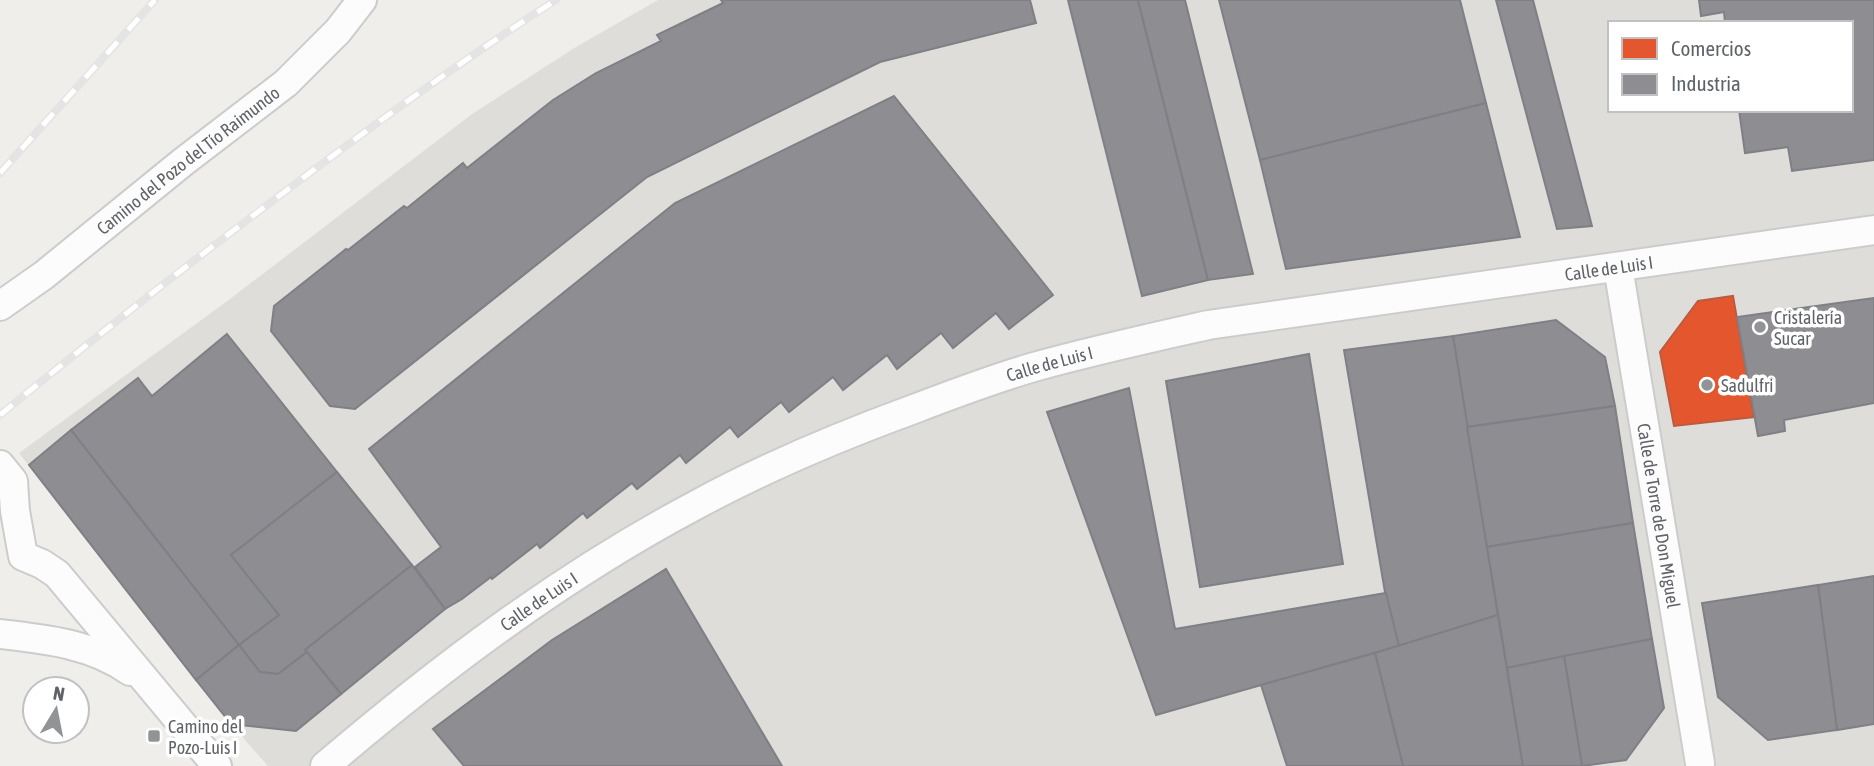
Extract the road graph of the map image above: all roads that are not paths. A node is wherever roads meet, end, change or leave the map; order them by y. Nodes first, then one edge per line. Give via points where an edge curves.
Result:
1 (362, 0) edge
2 (1874, 230) edge
3 (1618, 267) junction
4 (0, 306) edge
5 (0, 465) edge
6 (0, 635) edge
7 (147, 682) junction
8 (1704, 765) edge
9 (217, 766) edge
10 (325, 766) edge

1 - 4 street, Camino del Pozo del Tío Raimundo via 286,83
2 - 3 street, Calle de Luis I
3 - 8 street, Calle de Torre de Don Miguel
3 - 10 street, Calle de Luis I via 1208,325 1032,368 853,431 698,504 558,587 489,635
5 - 7 street via 13,481 23,556 57,574
6 - 7 street via 54,640 91,651
7 - 9 street

